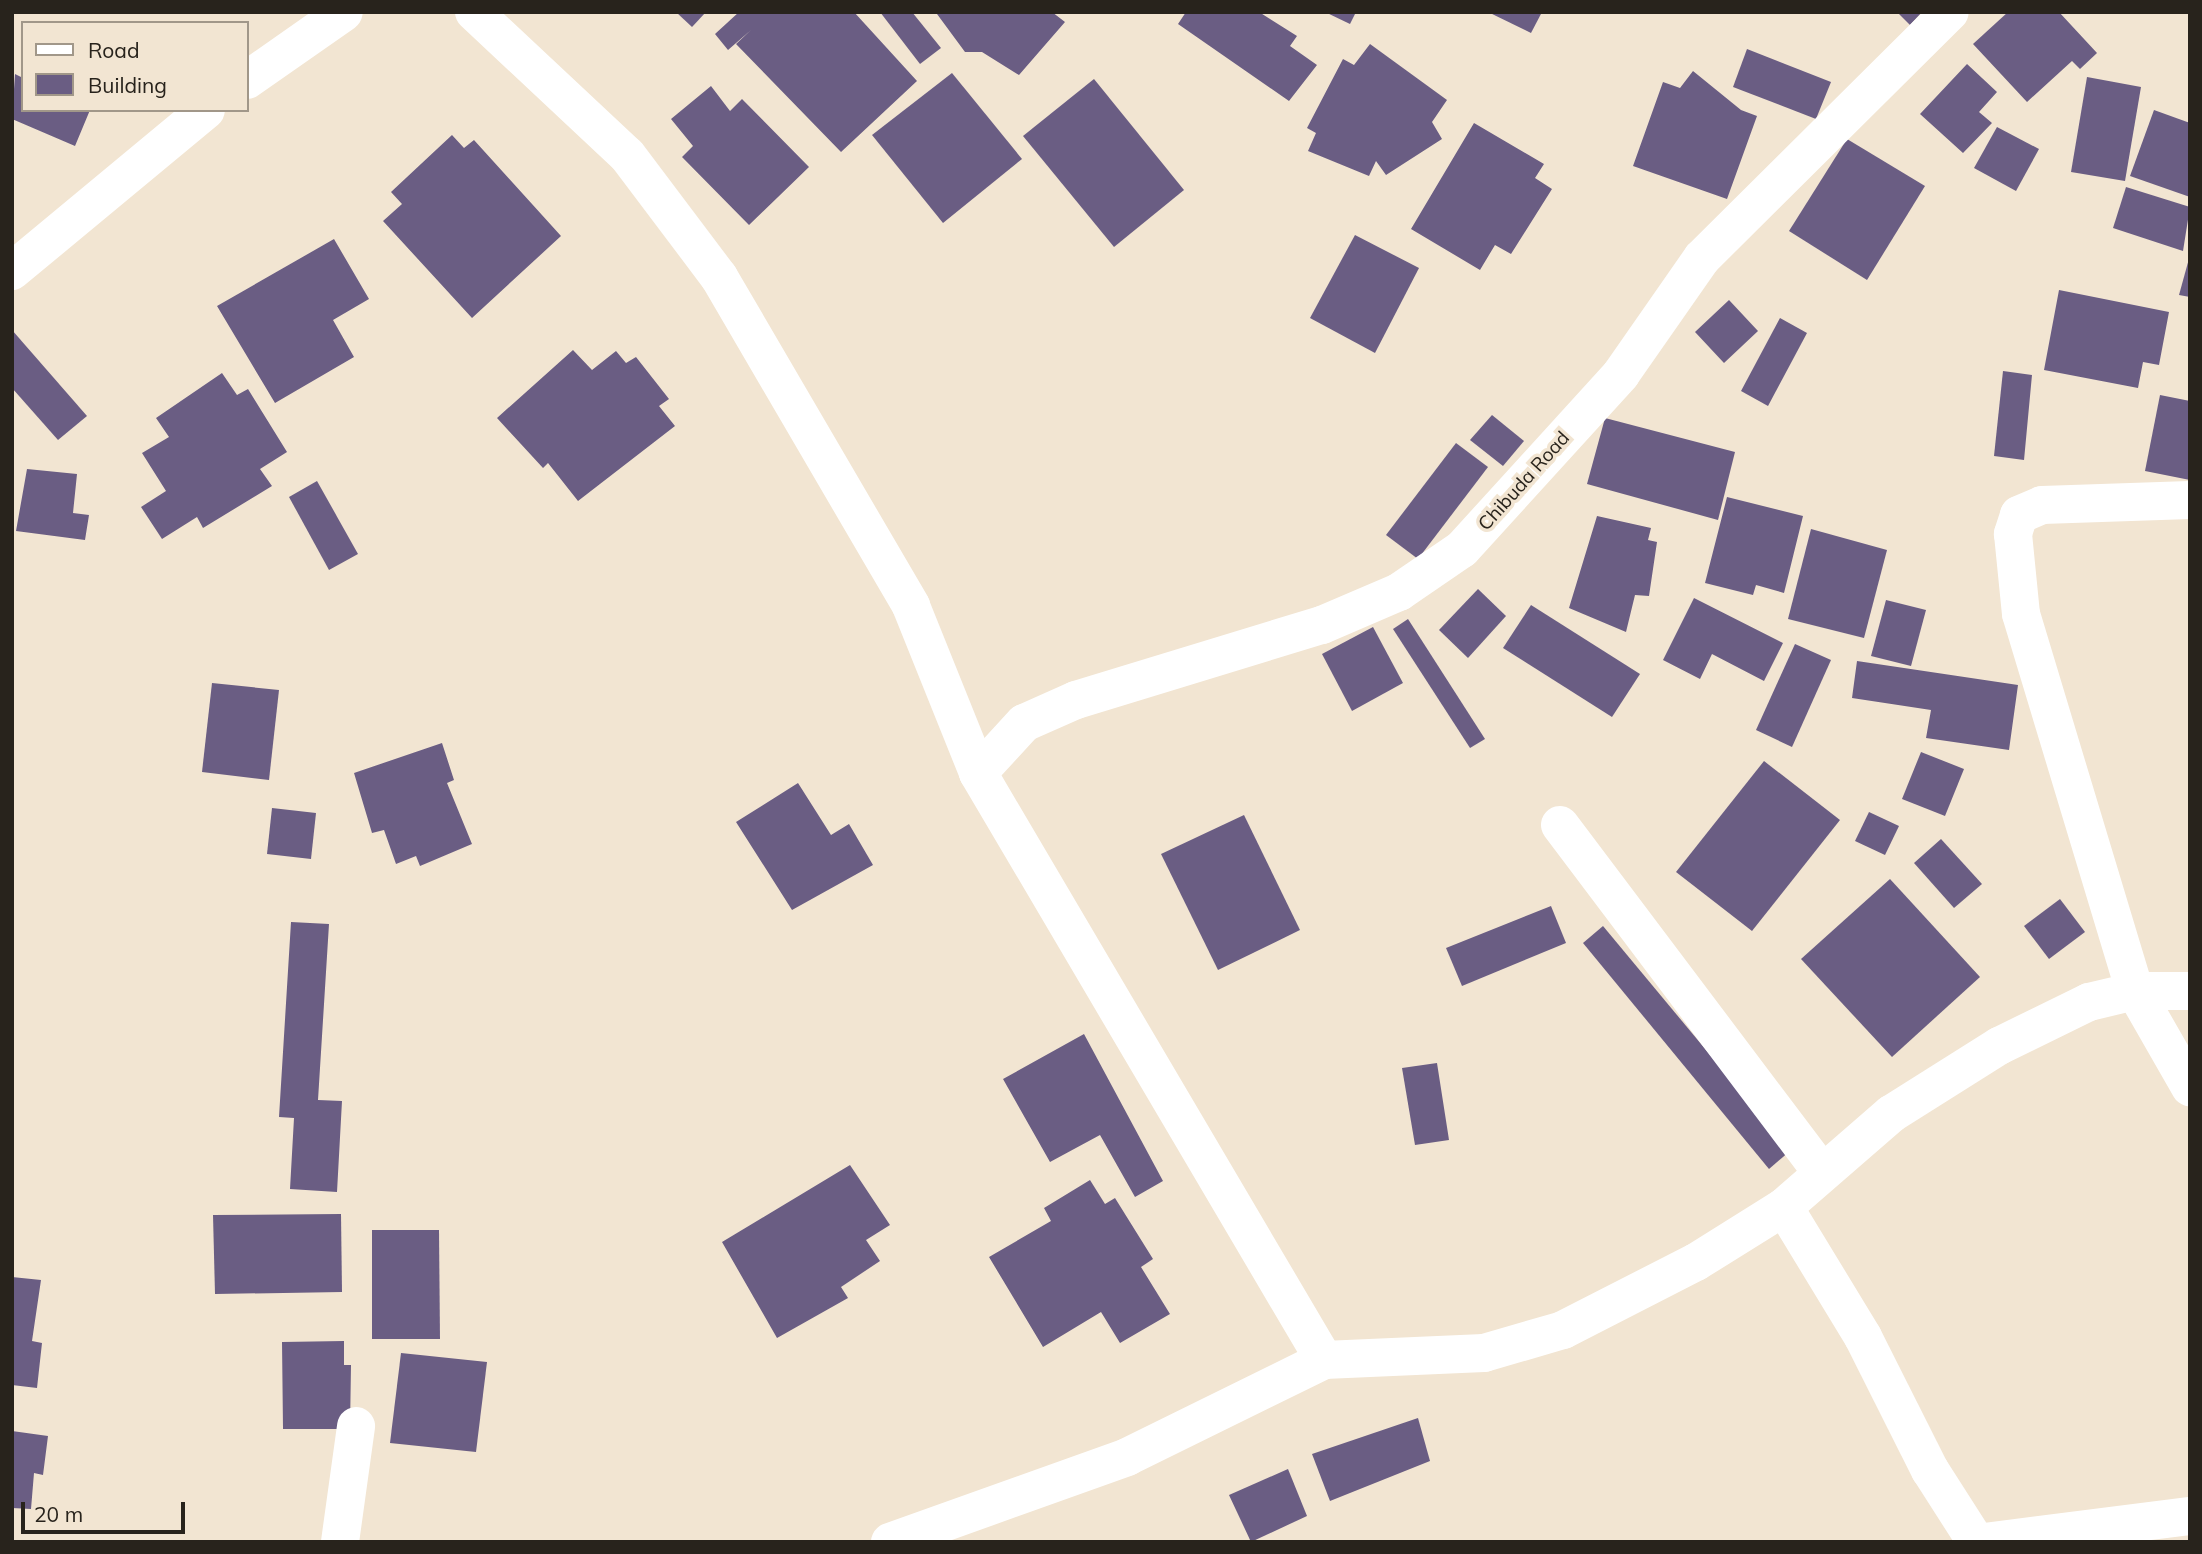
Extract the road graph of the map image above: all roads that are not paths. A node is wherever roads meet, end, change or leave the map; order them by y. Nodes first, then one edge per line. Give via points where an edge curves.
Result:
1 (344, 12) edge
2 (474, 12) edge
3 (1950, 12) edge
4 (248, 79) edge
5 (204, 112) edge
6 (12, 271) edge
7 (2190, 500) edge
8 (978, 773) junction
9 (1560, 825) dead end
10 (2190, 990) edge
11 (2135, 991) junction
12 (2190, 1087) edge
13 (1821, 1171) junction
14 (1784, 1207) junction
15 (1324, 1360) junction
16 (356, 1426) dead end
17 (2190, 1516) edge
18 (340, 1542) edge
19 (890, 1542) edge
20 (1976, 1542) edge
21 (1984, 1542) edge

1 - 4 street
2 - 8 street via 627,155 719,277 911,606
3 - 8 street, Chibuda Road via 1702,258 1621,374 1462,549 1399,592 1322,625 1076,700 1024,723
5 - 6 street
7 - 11 street via 2042,505 2019,515 2013,534 2021,614
8 - 15 street
9 - 13 street
10 - 11 street
11 - 12 street
11 - 13 street via 2089,1002 1999,1046 1891,1114
13 - 14 street
14 - 15 street via 1696,1262 1563,1330 1484,1353
14 - 20 street via 1863,1337 1930,1470
15 - 19 street via 1127,1457
16 - 18 street
17 - 21 street

